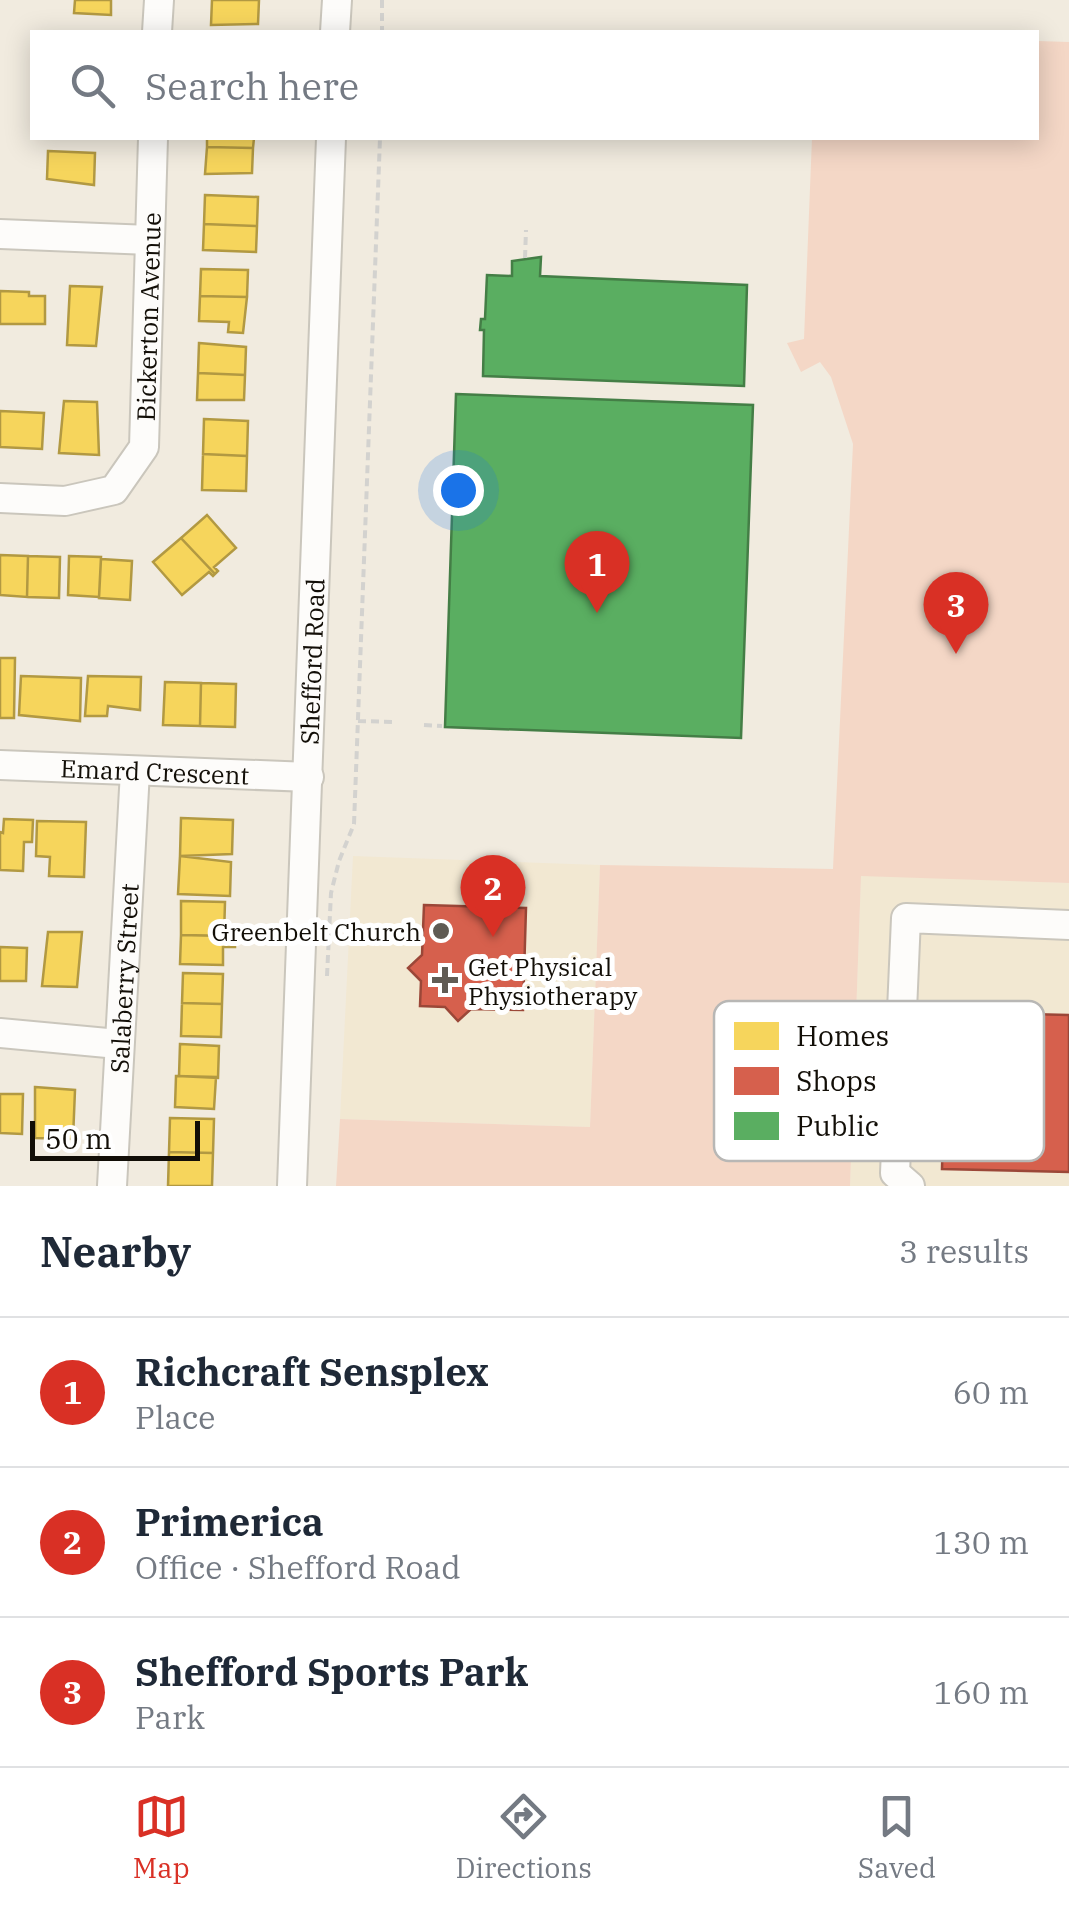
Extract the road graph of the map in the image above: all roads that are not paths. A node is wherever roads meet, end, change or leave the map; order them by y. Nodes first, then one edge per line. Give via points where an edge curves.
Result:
1 (158, 0) edge
2 (336, 0) edge
3 (157, 30) edge
4 (335, 30) edge
5 (154, 140) edge
6 (332, 140) edge
7 (0, 234) edge
8 (150, 240) junction
9 (0, 498) edge
10 (0, 765) edge
11 (135, 771) junction
12 (309, 778) junction
13 (1069, 924) edge
14 (902, 1001) edge
15 (0, 1034) edge
16 (118, 1044) junction
17 (896, 1161) edge
18 (112, 1186) edge
19 (292, 1186) edge
20 (910, 1186) edge

1 - 3 street
2 - 4 street
5 - 8 street, Bickerton Avenue
6 - 12 street, Shefford Road
7 - 8 street
8 - 9 street, Bickerton Avenue via 144,447 114,490 65,501
10 - 11 street, Emard Crescent
11 - 12 street, Emard Crescent
11 - 16 street, Salaberry Street
12 - 19 street, Shefford Road
13 - 14 street via 906,918
15 - 16 street
16 - 18 street, Salaberry Street
17 - 20 street via 895,1173

